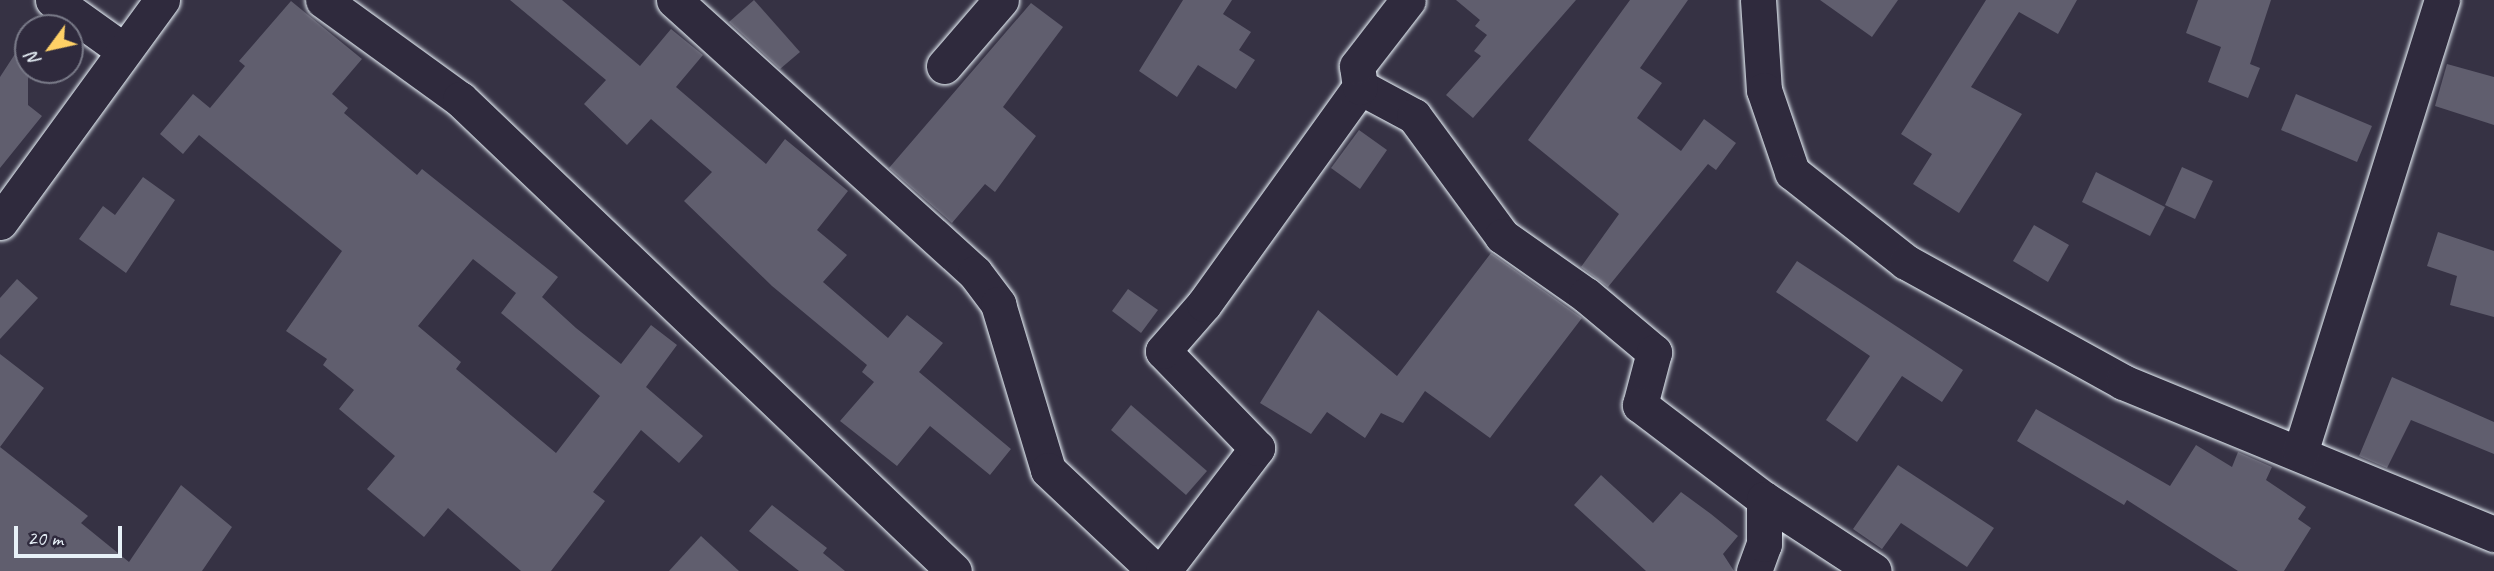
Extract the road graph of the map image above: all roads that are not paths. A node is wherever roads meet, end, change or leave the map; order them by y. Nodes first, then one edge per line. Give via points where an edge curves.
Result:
1 (54, 0) edge
2 (162, 0) edge
3 (323, 0) edge
4 (674, 0) edge
5 (1001, 0) edge
6 (1408, 0) edge
7 (1758, 0) edge
8 (2442, 0) edge
9 (123, 50) junction
10 (944, 66) dead end
11 (1360, 86) junction
12 (0, 222) edge
13 (2300, 453) junction
14 (1764, 499) junction
15 (2494, 534) edge
16 (954, 571) edge
17 (1155, 571) edge
18 (1163, 571) edge
19 (1754, 571) edge
20 (1874, 571) edge

1 - 9 street
2 - 9 street
3 - 16 street via 460,99
4 - 17 street via 975,273 998,304 1048,470
5 - 10 street
6 - 11 street via 1357,66
7 - 13 street via 1764,90 1791,172 1906,262 2123,382 2257,441
8 - 13 street
9 - 12 street
11 - 14 street via 1414,116 1502,236 1586,295 1654,352 1640,405
11 - 18 street via 1205,304 1163,351 1257,448
13 - 15 street
14 - 19 street via 1764,544
14 - 20 street

